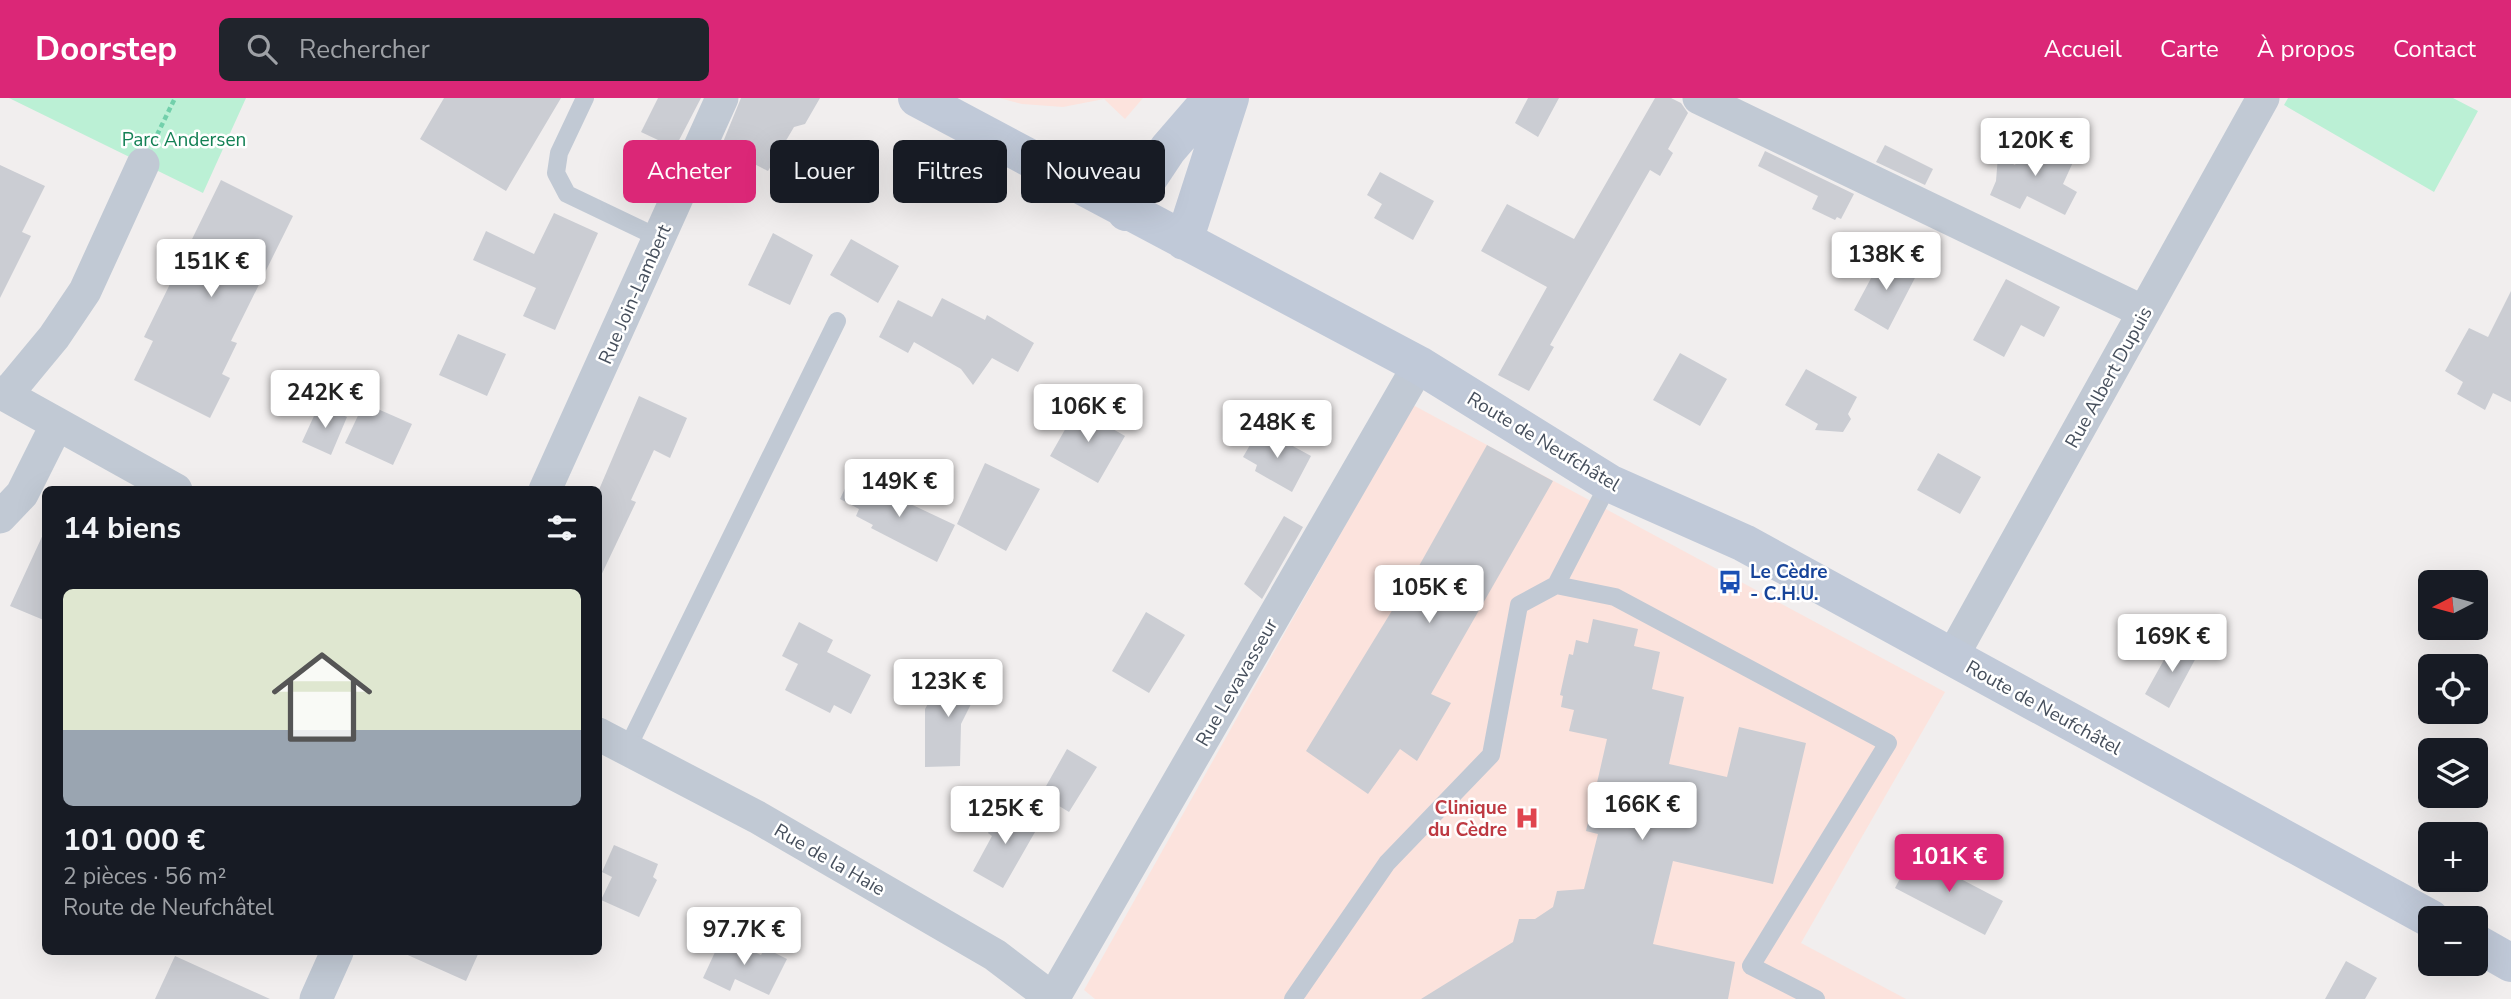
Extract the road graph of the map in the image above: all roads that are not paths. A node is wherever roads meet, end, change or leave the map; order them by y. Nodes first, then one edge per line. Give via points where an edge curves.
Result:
1 (585, 98) edge
2 (722, 98) edge
3 (917, 98) edge
4 (1212, 98) edge
5 (1230, 98) edge
6 (1699, 98) edge
7 (2263, 98) edge
8 (143, 164) road end
9 (1126, 212) junction
10 (659, 237) junction
11 (1184, 242) junction
12 (2144, 312) junction
13 (837, 321) dead end
14 (1419, 365) junction
15 (3, 393) edge
16 (57, 424) junction
17 (1609, 483) junction
18 (169, 486) edge
19 (547, 486) edge
20 (0, 517) edge
21 (1556, 585) junction
22 (1952, 657) junction
23 (613, 741) edge
24 (2418, 912) edge
25 (2488, 950) edge
26 (336, 955) edge
27 (2511, 962) edge
28 (316, 999) edge
29 (1053, 999) edge
30 (1293, 999) edge
31 (1816, 999) edge

1 - 10 lane via 559,153 556,173 568,194
2 - 10 street, Rue Join-Lambert
3 - 9 main road, Route de Neufchâtel
4 - 9 main road via 1168,149
5 - 11 main road
6 - 12 street
7 - 12 street, Rue Albert Dupuis
8 - 15 street via 85,291 54,337
9 - 11 main road, Route de Neufchâtel
10 - 19 street, Rue Join-Lambert
11 - 14 main road, Route de Neufchâtel
12 - 22 street, Rue Albert Dupuis
13 - 23 lane
14 - 17 main road, Route de Neufchâtel
14 - 29 street, Rue Levavasseur
15 - 16 street
16 - 18 street
16 - 20 street via 22,494
17 - 21 lane
17 - 22 main road, Route de Neufchâtel via 1744,543
21 - 30 lane via 1519,604 1490,755 1387,863
21 - 31 lane via 1615,597 1888,743 1751,966
22 - 24 main road, Route de Neufchâtel
23 - 29 street, Rue de la Haie via 757,817 995,955
25 - 27 main road
26 - 28 street

